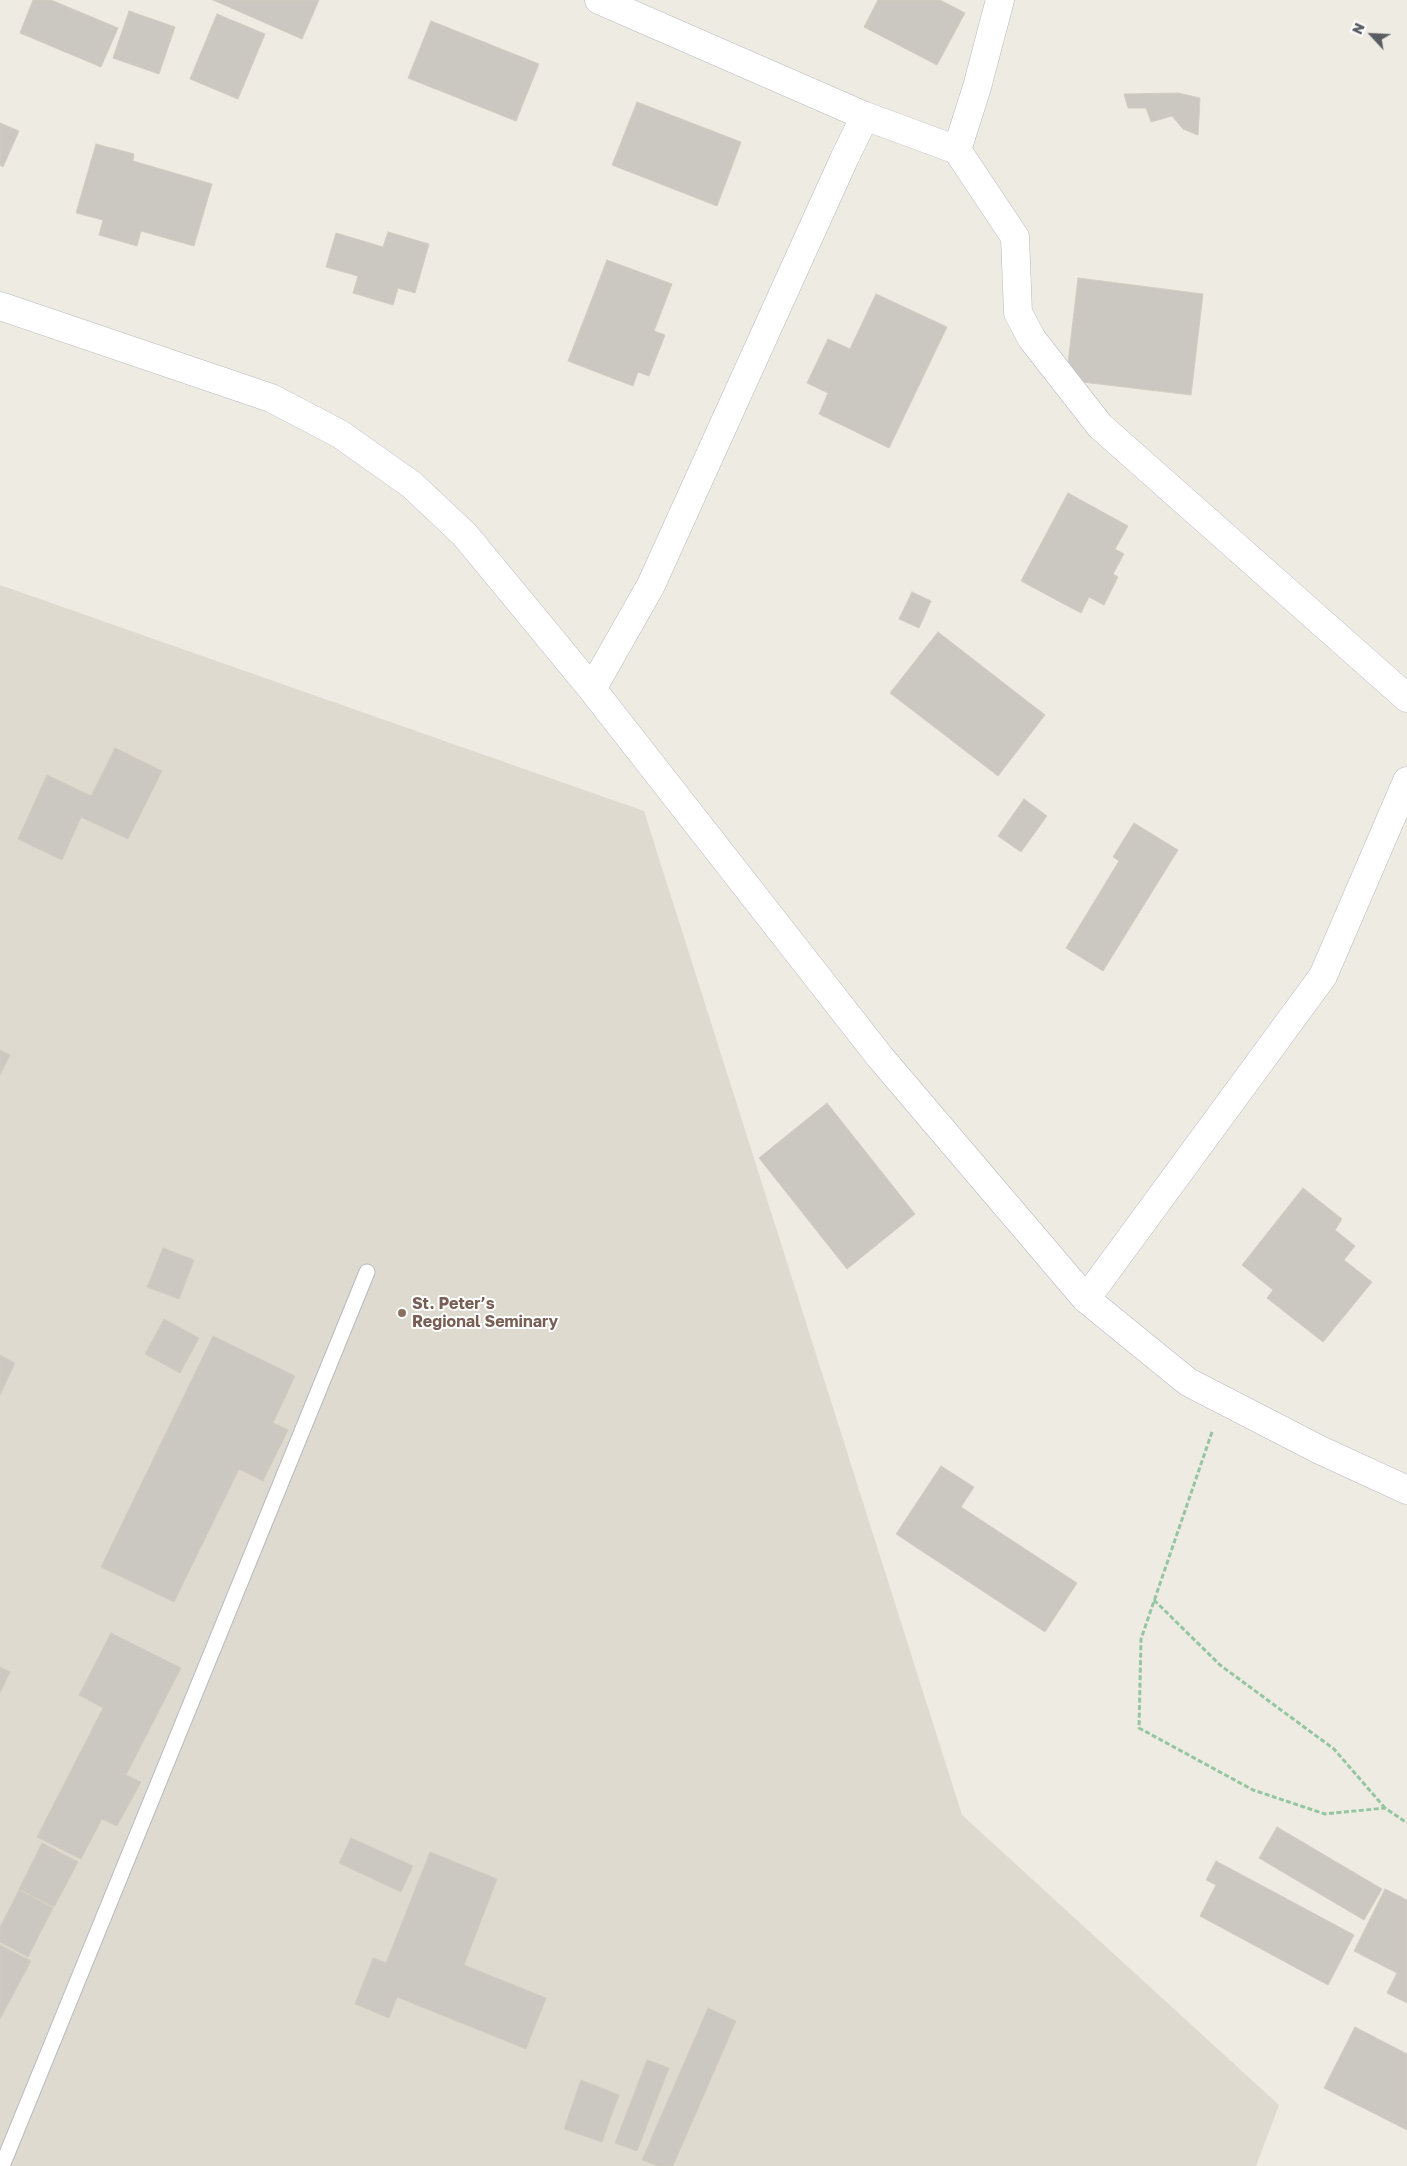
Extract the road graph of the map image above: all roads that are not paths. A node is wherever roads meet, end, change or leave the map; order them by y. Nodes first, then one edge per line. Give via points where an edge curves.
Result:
1 (599, 0) edge
2 (1000, 0) edge
3 (865, 116) junction
4 (957, 150) junction
5 (0, 306) edge
6 (592, 689) junction
7 (1407, 698) edge
8 (1407, 781) edge
9 (367, 1272) dead end
10 (1086, 1299) junction
11 (1407, 1490) edge
12 (2, 2166) edge

1 - 3 street
2 - 4 street
3 - 4 street
3 - 6 street via 651,586
4 - 7 street via 1015,237 1018,313 1032,339 1100,426
5 - 6 street via 271,398 340,434 412,485 465,535
6 - 10 street via 880,1057
8 - 10 street via 1323,976
9 - 12 lane
10 - 11 street via 1188,1382 1320,1450

